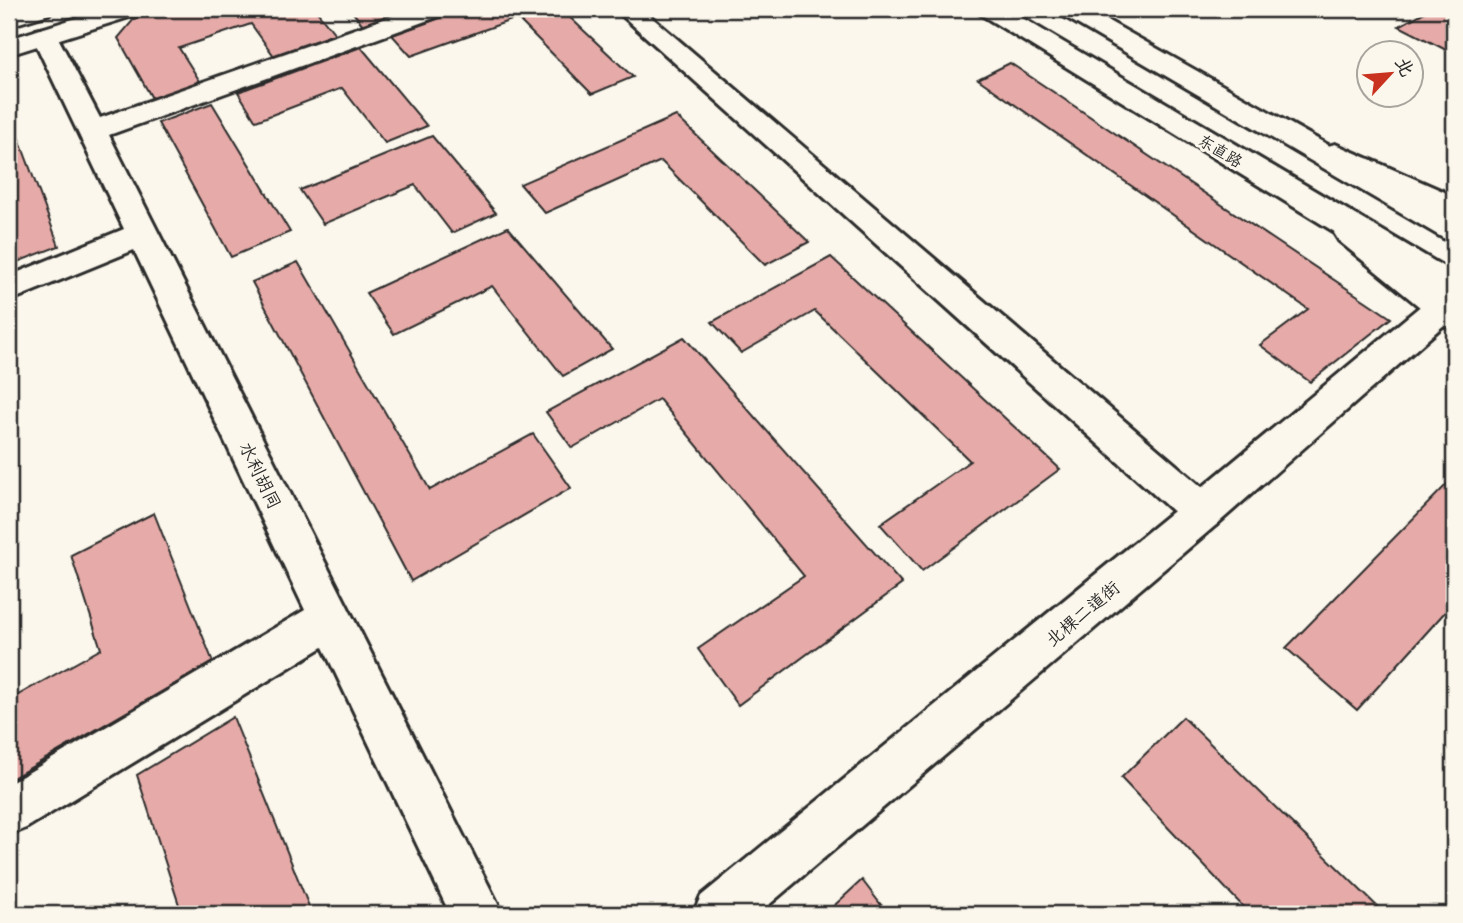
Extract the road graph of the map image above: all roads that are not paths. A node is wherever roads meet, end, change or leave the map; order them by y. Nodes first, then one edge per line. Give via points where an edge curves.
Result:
1 (130, 9) edge
2 (436, 9) edge
3 (627, 9) edge
4 (989, 9) edge
5 (1069, 9) edge
6 (9, 19) edge
7 (43, 22) edge
8 (9, 47) edge
9 (1272, 125) junction
10 (92, 131) junction
11 (1454, 209) edge
12 (1454, 230) edge
13 (143, 234) junction
14 (9, 289) edge
15 (1450, 304) edge
16 (1202, 513) junction
17 (332, 618) junction
18 (9, 811) edge
19 (477, 914) edge
20 (719, 914) edge

1 - 7 main road
2 - 10 main road
3 - 16 main road
4 - 15 main road, 东直路 via 1327,214
5 - 9 main road
6 - 7 main road
7 - 8 main road
7 - 10 main road, 水利胡同
9 - 11 main road
9 - 12 main road
10 - 13 main road, 水利胡同
13 - 14 main road
13 - 17 main road, 水利胡同
15 - 16 main road, 北棵二道街
16 - 20 main road, 北棵二道街
17 - 18 main road
17 - 19 main road, 水利胡同

